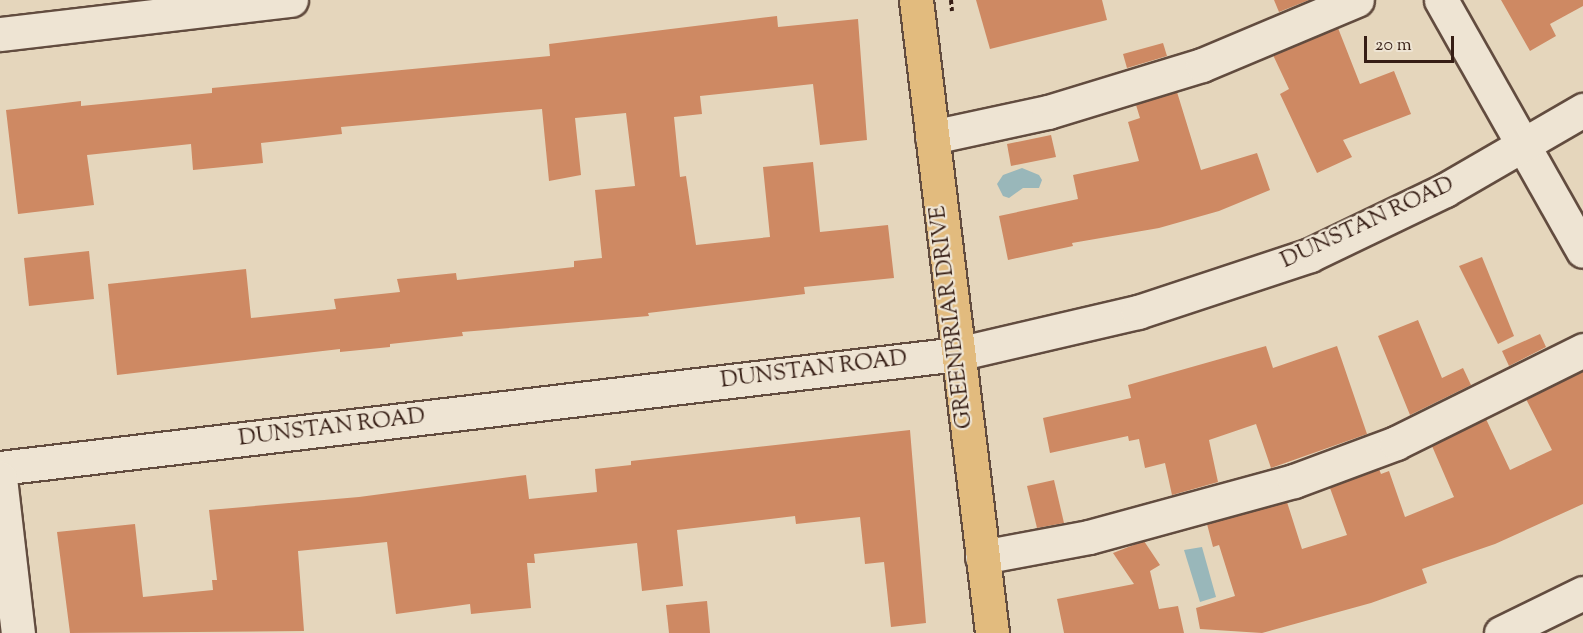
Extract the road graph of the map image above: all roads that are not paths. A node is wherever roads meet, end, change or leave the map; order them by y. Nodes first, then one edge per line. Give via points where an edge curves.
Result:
1 (291, 0) edge
2 (916, 0) edge
3 (1357, 0) edge
4 (1441, 0) edge
5 (0, 34) edge
6 (1583, 110) edge
7 (932, 137) junction
8 (1522, 144) junction
9 (1583, 251) edge
10 (1583, 350) edge
11 (957, 354) junction
12 (0, 468) edge
13 (0, 478) edge
14 (982, 557) junction
15 (1583, 593) edge
16 (7, 601) edge
17 (18, 633) edge
18 (992, 633) edge
19 (1501, 633) edge

1 - 5 street
2 - 7 main road, GREENBRIAR DRIVE
3 - 7 street via 1202,65 1048,112
4 - 8 street
6 - 8 street, DUNSTAN ROAD
7 - 11 main road, GREENBRIAR DRIVE
8 - 9 street
8 - 11 street, DUNSTAN ROAD via 1445,190 1310,255 1138,312
10 - 14 street via 1396,443 1294,481 1099,534
11 - 12 street, DUNSTAN ROAD
11 - 14 main road, GREENBRIAR DRIVE
13 - 16 street
14 - 18 main road, GREENBRIAR DRIVE
15 - 19 street
16 - 17 street

